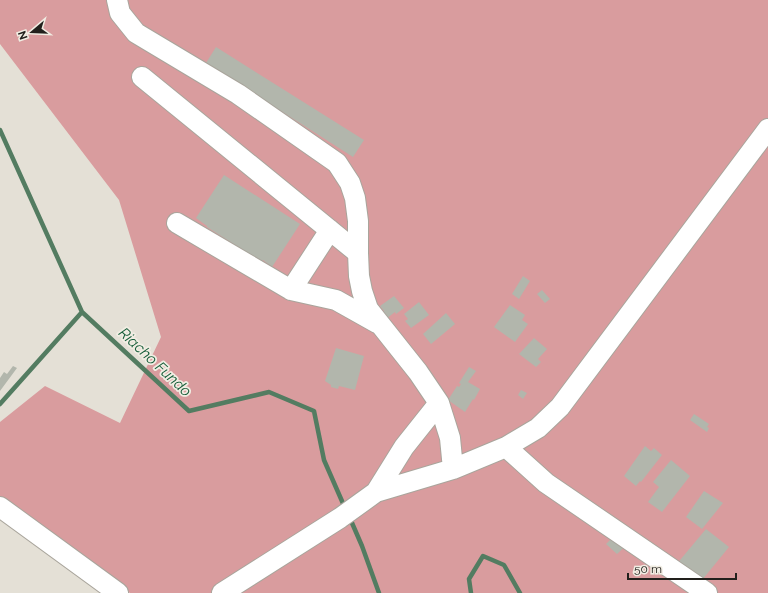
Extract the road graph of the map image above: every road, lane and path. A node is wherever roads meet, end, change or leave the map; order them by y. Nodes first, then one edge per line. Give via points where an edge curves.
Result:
1 (117, 0) edge
2 (142, 77) dead end
3 (768, 129) edge
4 (177, 223) dead end
5 (330, 230) junction
6 (358, 253) junction
7 (291, 290) junction
8 (379, 324) junction
9 (438, 403) junction
10 (506, 447) junction
11 (453, 470) junction
12 (370, 497) junction
13 (0, 508) edge
14 (118, 593) edge
15 (222, 593) edge
16 (707, 593) edge

1 - 6 street via 120,13 136,33 238,94 337,163 350,183 355,198
2 - 5 street
3 - 10 street via 560,407 538,428
4 - 7 street
5 - 6 street
5 - 7 street
6 - 8 street via 362,291 368,309
7 - 8 street via 336,300
8 - 9 street via 418,372
9 - 11 street via 450,438
9 - 12 street
10 - 11 street
10 - 16 street via 546,483
11 - 12 street
12 - 15 street
13 - 14 street

